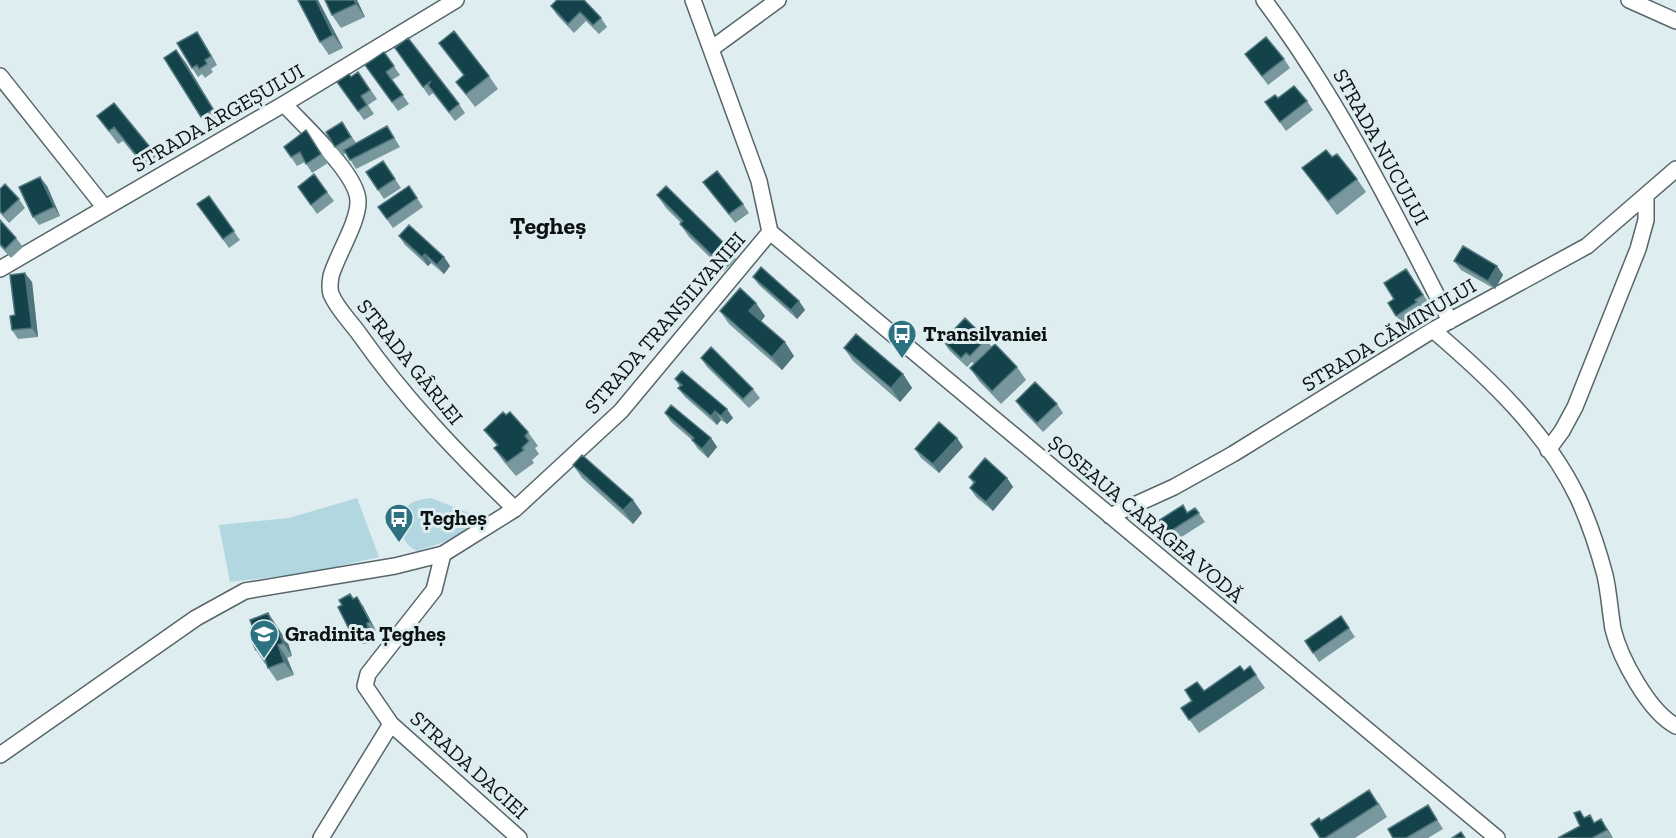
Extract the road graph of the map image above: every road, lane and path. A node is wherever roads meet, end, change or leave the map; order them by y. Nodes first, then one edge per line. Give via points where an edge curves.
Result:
1 (693, 0) edge
2 (778, 0) edge
3 (1264, 0) edge
4 (1629, 0) edge
5 (448, 2) edge
6 (1676, 21) edge
7 (711, 49) junction
8 (0, 76) edge
9 (284, 104) junction
10 (1676, 169) edge
11 (1646, 197) junction
12 (105, 208) junction
13 (770, 232) junction
14 (0, 269) edge
15 (1450, 321) junction
16 (1433, 330) junction
17 (1548, 450) junction
18 (515, 509) junction
19 (1110, 516) junction
20 (443, 554) junction
21 (392, 724) junction
22 (1676, 726) edge
23 (0, 755) edge
24 (321, 838) edge
25 (519, 838) edge
26 (1497, 838) edge

1 - 7 street
2 - 7 street
3 - 15 street, STRADA NUCULUI via 1344,118
4 - 6 street
5 - 9 street, STRADA ARGEȘULUI
7 - 13 street via 759,181
8 - 12 street
9 - 12 street, STRADA ARGEȘULUI
9 - 18 street, STRADA GÂRLEI via 345,171 356,189 356,213 331,276 336,302 418,408
10 - 11 street, STRADA CĂMINULUI
11 - 15 street, STRADA CĂMINULUI via 1587,246
11 - 17 street via 1646,220 1638,249 1575,407
12 - 14 street, STRADA ARGEȘULUI
13 - 18 street, STRADA TRANSILVANIEI via 621,411
13 - 19 street, ȘOSEAUA CARAGEA VODĂ
15 - 16 street, STRADA CĂMINULUI
16 - 17 street via 1488,379
16 - 19 street, STRADA CĂMINULUI via 1233,454
17 - 22 street via 1577,497 1591,530 1606,579 1614,632 1628,664 1654,708
18 - 20 street, STRADA TRANSILVANIEI
19 - 26 street, ȘOSEAUA CARAGEA VODĂ
20 - 21 street, STRADA DACIEI via 434,590 368,674 365,686
20 - 23 street, STRADA TRANSILVANIEI via 395,566 244,591 196,618
21 - 24 street
21 - 25 street, STRADA DACIEI

